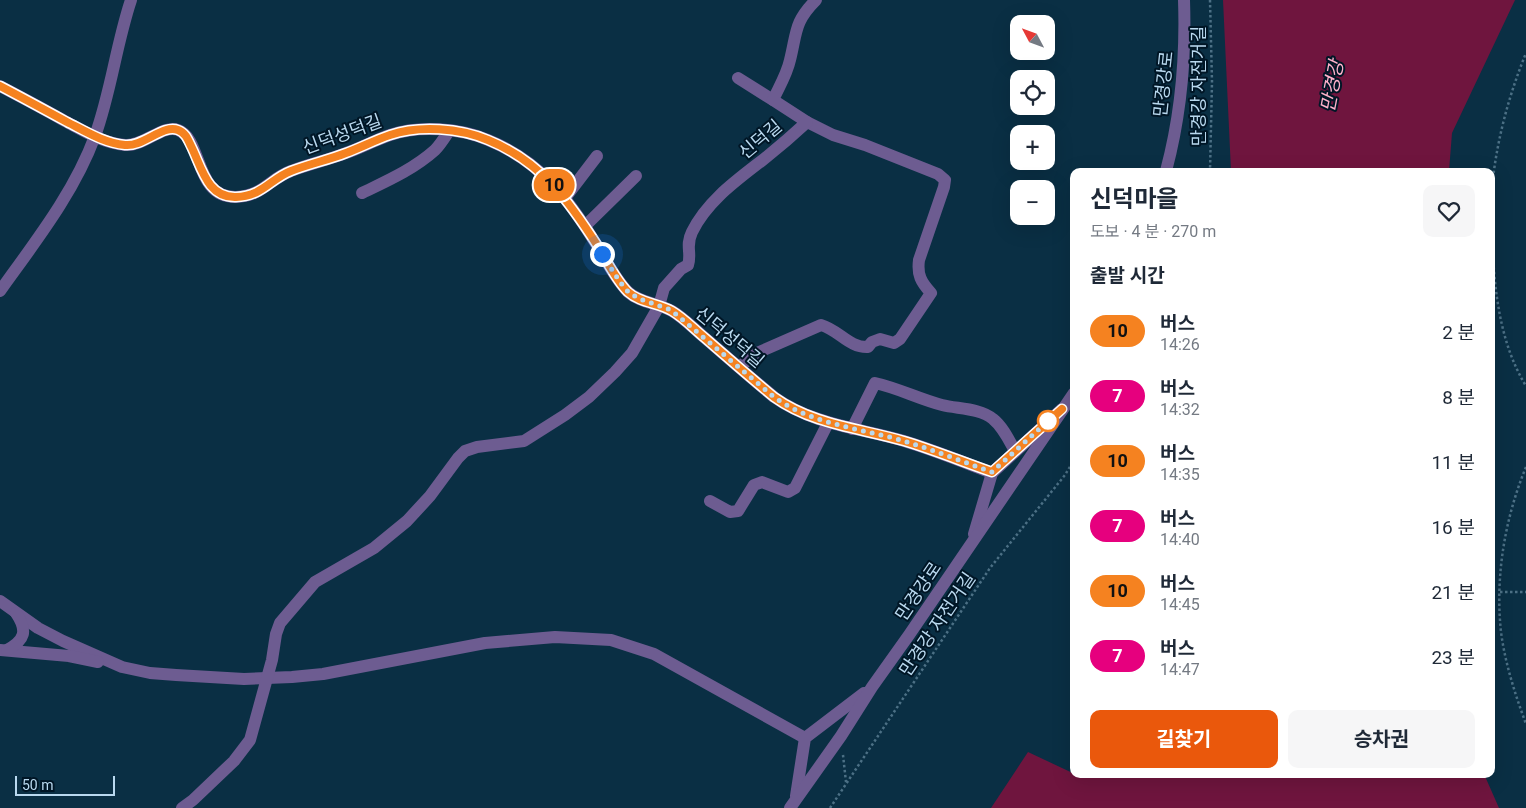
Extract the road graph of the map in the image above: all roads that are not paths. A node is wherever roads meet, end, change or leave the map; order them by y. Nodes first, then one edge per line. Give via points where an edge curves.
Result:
1 (131, 0) edge
2 (816, 0) edge
3 (1181, 3) edge
4 (738, 78) dead end
5 (0, 86) edge
6 (772, 100) junction
7 (807, 122) junction
8 (449, 131) junction
9 (95, 136) junction
10 (597, 156) dead end
11 (1167, 168) edge
12 (636, 176) dead end
13 (362, 193) dead end
14 (565, 198) junction
15 (585, 226) junction
16 (0, 291) edge
17 (659, 306) junction
18 (739, 367) junction
19 (1070, 398) edge
20 (1062, 409) junction
21 (828, 423) junction
22 (852, 429) junction
23 (1015, 451) junction
24 (992, 472) junction
25 (710, 501) dead end
26 (971, 544) junction
27 (0, 601) edge
28 (16, 613) junction
29 (4, 650) edge
30 (122, 667) junction
31 (267, 678) junction
32 (872, 687) junction
33 (805, 738) junction
34 (793, 804) edge
35 (182, 808) edge

1 - 9 street
2 - 6 street, 신덕길 via 799,22 786,73
3 - 11 street, 만경강로 via 1184,46 1181,94
4 - 6 street
5 - 9 street, 신덕성덕길
6 - 7 street, 신덕길
7 - 17 street, 신덕길 via 725,190 700,217 688,240 688,265 664,288
7 - 18 street via 833,136 865,145 938,174 945,180 918,266 922,283 931,293 894,343 880,339 868,347 859,348 831,328 821,325 757,353
8 - 9 street, 신덕성덕길 via 408,130 390,134 344,154 290,171 264,189 237,197 224,196 208,184 186,134 176,128 167,129 138,144 126,145
8 - 13 street via 435,150 416,164
8 - 14 street, 신덕성덕길 via 487,139 522,157
9 - 16 street via 65,198
10 - 14 street
12 - 15 street
14 - 15 street, 신덕성덕길
15 - 17 street, 신덕성덕길 via 629,293
17 - 18 street, 신덕성덕길 via 671,310
17 - 31 street, 신덕길 via 632,353 588,397 524,441 465,451 406,521 374,548 315,582 280,623
18 - 21 street, 신덕성덕길 via 788,407
19 - 20 street, 만경강로
20 - 23 street
20 - 26 street, 만경강로
21 - 22 street, 신덕성덕길
21 - 25 street via 795,488 788,492 762,482 754,485 738,512 730,512
22 - 23 street via 875,383 941,405 984,414 1000,426
22 - 24 street, 신덕성덕길 via 904,441
23 - 24 street
24 - 26 street
26 - 32 street, 만경강로
27 - 28 street
28 - 29 street via 23,623 22,639
28 - 30 street via 63,641
29 - 30 street via 69,656
30 - 31 street via 150,673
31 - 33 street via 323,674 492,642 555,637 611,640 654,654
31 - 35 street, 신덕길 via 250,740 244,750
32 - 33 street
32 - 34 street, 만경강로
33 - 34 street

